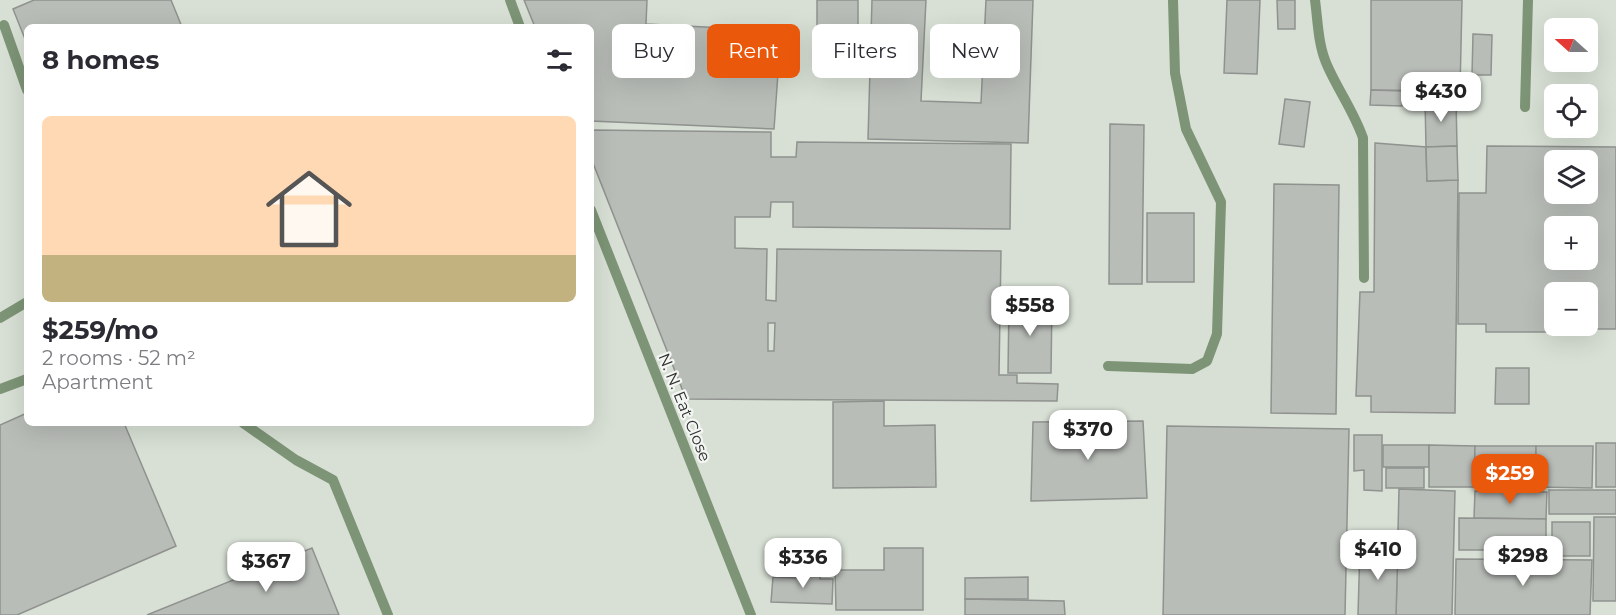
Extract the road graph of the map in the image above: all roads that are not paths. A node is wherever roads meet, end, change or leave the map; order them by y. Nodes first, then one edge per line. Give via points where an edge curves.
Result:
1 (510, 0) edge
2 (1173, 0) edge
3 (1315, 0) edge
4 (1528, 0) edge
5 (519, 24) edge
6 (4, 25) dead end
7 (24, 82) edge
8 (1525, 107) dead end
9 (594, 218) edge
10 (1364, 278) dead end
11 (24, 304) edge
12 (0, 318) edge
13 (1108, 366) dead end
14 (24, 380) edge
15 (0, 389) edge
16 (247, 426) edge
17 (388, 615) edge
18 (751, 615) edge

1 - 5 lane
2 - 13 lane via 1175,73 1186,129 1221,202 1217,334 1207,361 1192,369
3 - 10 lane via 1327,64 1363,138
4 - 8 lane
6 - 7 lane
9 - 18 lane, N. N. Eat Close
11 - 12 lane
14 - 15 lane
16 - 17 lane via 333,480

